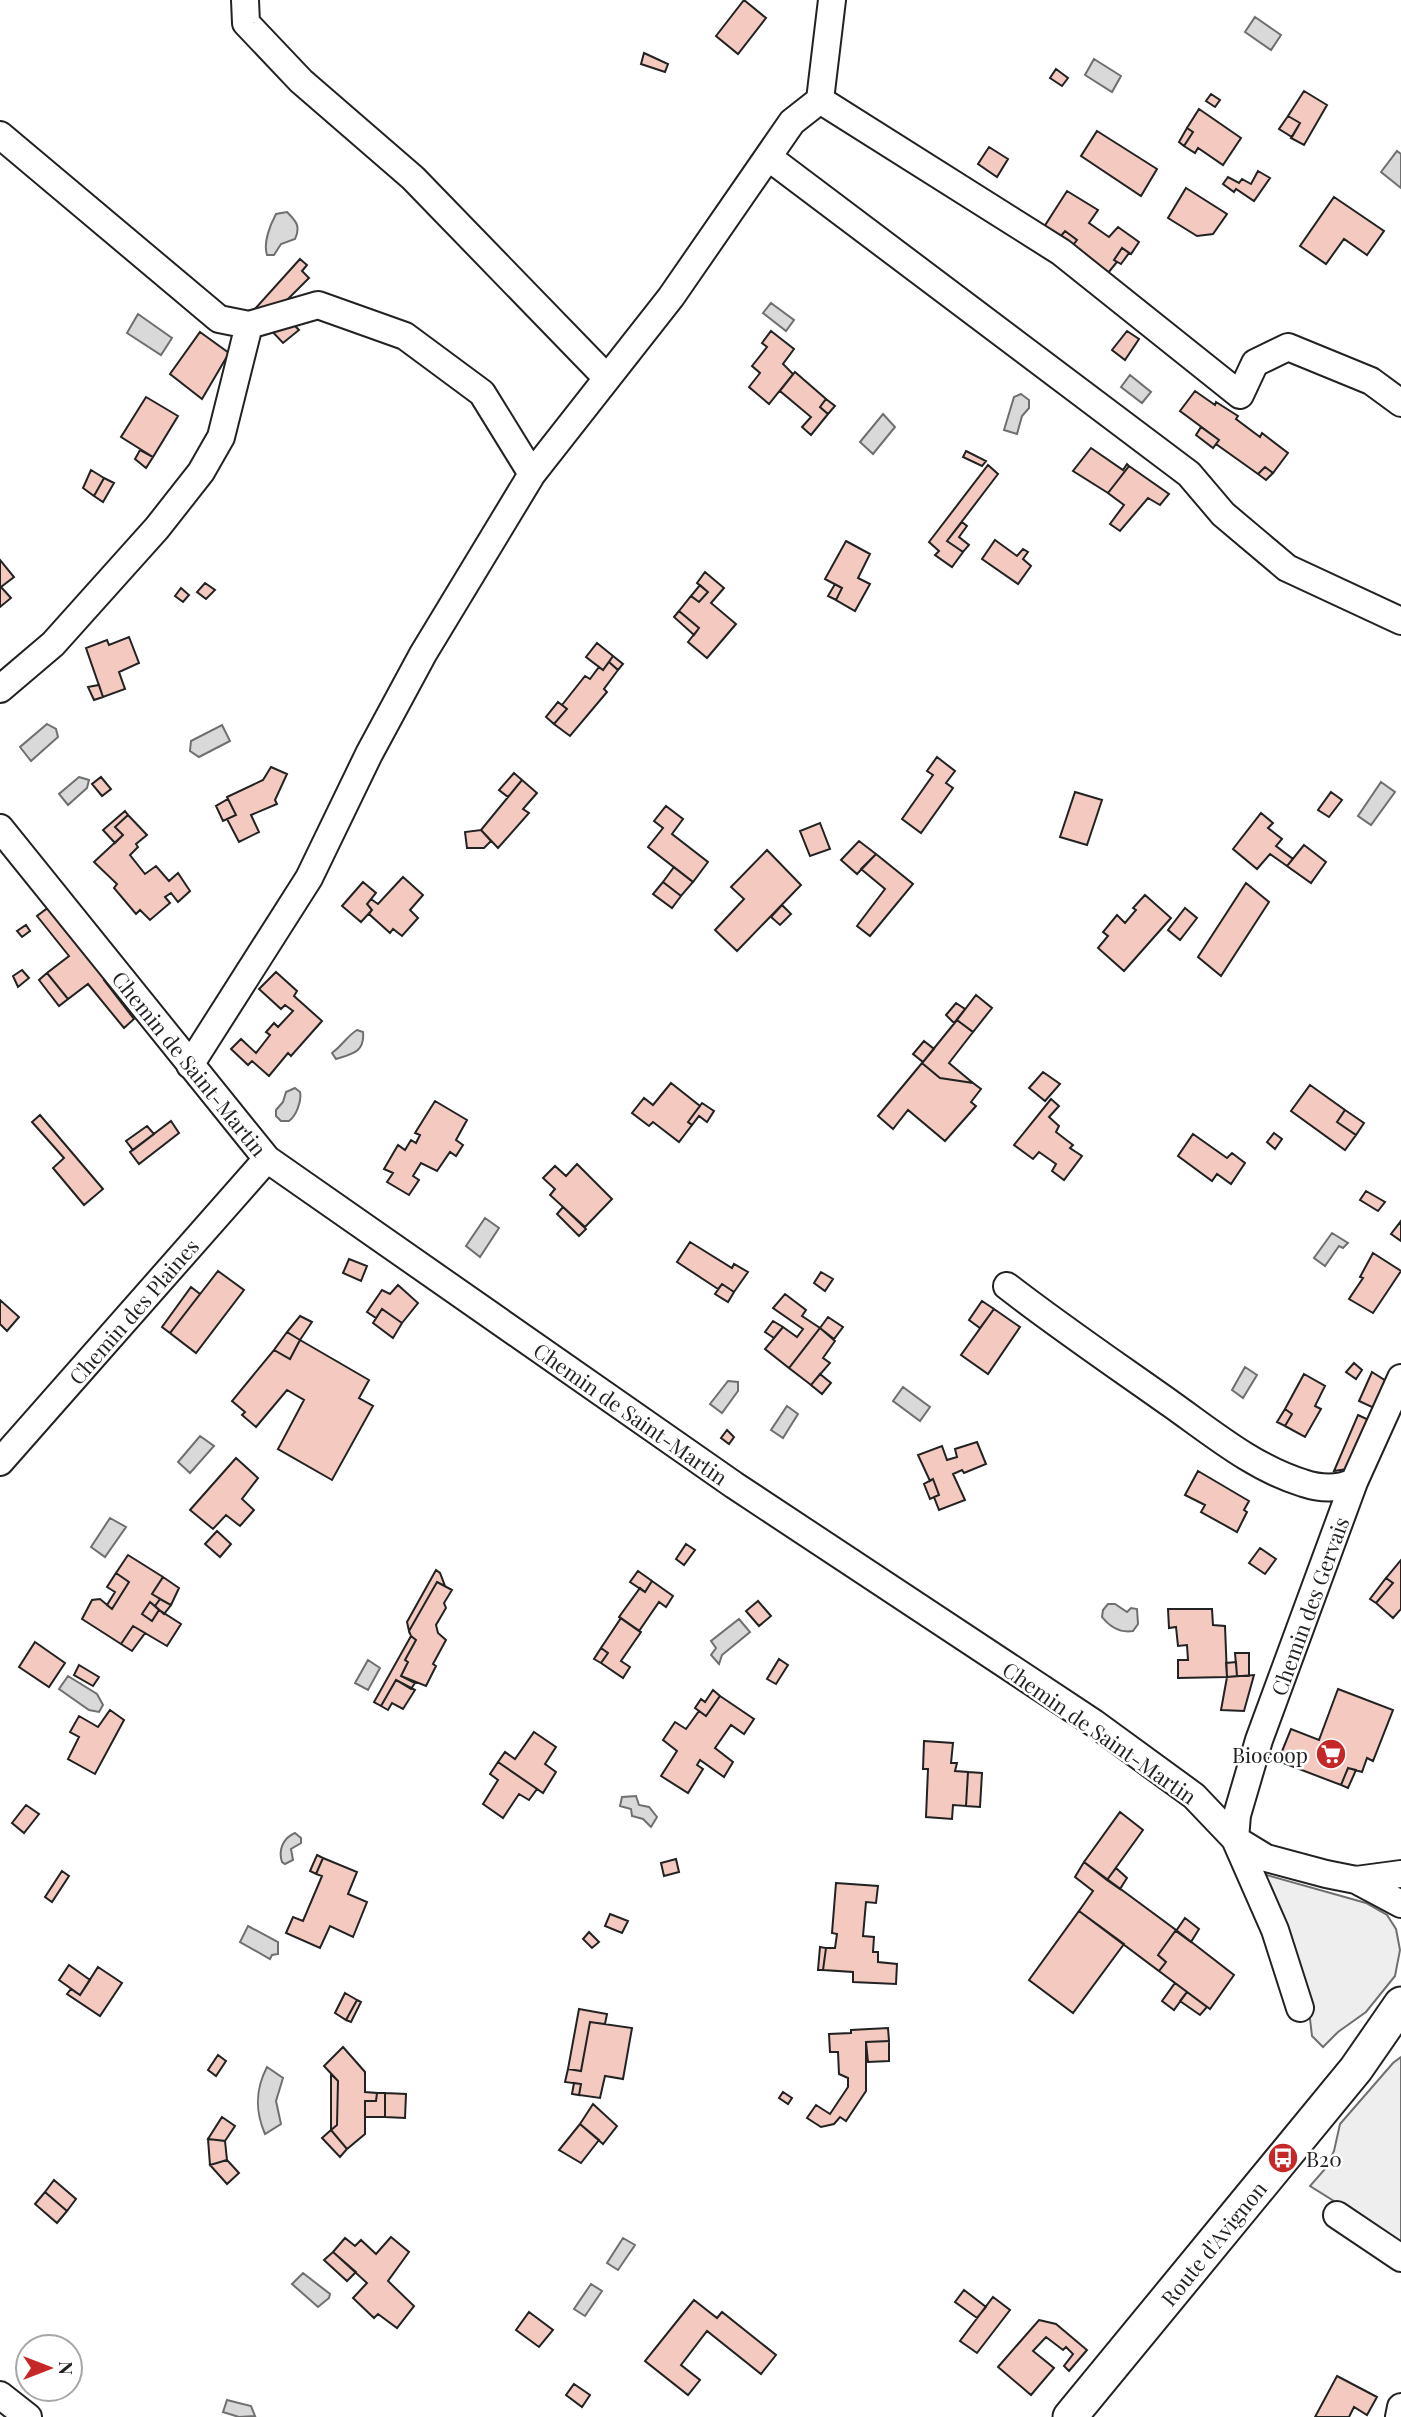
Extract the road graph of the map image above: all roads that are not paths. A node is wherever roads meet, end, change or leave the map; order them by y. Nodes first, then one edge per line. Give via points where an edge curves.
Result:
1 (245, 0) edge
2 (832, 0) edge
3 (820, 100) junction
4 (0, 135) edge
5 (768, 158) junction
6 (249, 325) junction
7 (607, 378) junction
8 (1401, 403) edge
9 (532, 474) junction
10 (1401, 621) edge
11 (0, 689) edge
12 (0, 828) edge
13 (190, 1065) junction
14 (267, 1159) junction
15 (1007, 1286) dead end
16 (1401, 1378) edge
17 (0, 1462) edge
18 (1354, 1482) junction
19 (1235, 1839) junction
20 (1401, 1874) edge
21 (1356, 1880) junction
22 (1401, 1904) edge
23 (1401, 2004) edge
24 (1300, 2008) dead end
25 (1401, 2034) edge
26 (1356, 2069) junction
27 (1336, 2215) dead end
28 (1401, 2258) edge
29 (0, 2395) edge
30 (1401, 2409) edge
31 (28, 2417) edge
32 (1070, 2417) edge
33 (1399, 2417) edge

1 - 7 street via 246,23 301,81 413,178
2 - 3 street
3 - 5 street via 793,122
3 - 8 street via 1061,252 1240,395 1255,363 1288,347 1371,381
4 - 6 street via 219,319
5 - 7 street
5 - 10 street via 1189,474 1223,514 1287,568
6 - 9 street via 318,305 405,336 482,393
6 - 11 street via 221,437 201,472 158,528 53,644
7 - 9 street
9 - 13 street via 423,654 309,878
12 - 13 street, Chemin de Saint-Martin
13 - 14 street, Chemin de Saint-Martin
14 - 17 street, Chemin des Plaines
14 - 19 street, Chemin de Saint-Martin via 734,1485 1094,1723 1194,1796
15 - 18 street via 1218,1438 1269,1469 1326,1488
16 - 18 street, Chemin des Gervais
18 - 19 street, Chemin des Gervais via 1259,1740 1237,1815
19 - 21 street, Chemin de Saint-Martin via 1266,1858
19 - 24 street via 1275,1930
20 - 21 street, Chemin de Saint-Martin
21 - 22 street, Chemin de Saint-Martin
23 - 26 main road, Route d'Avignon
25 - 26 main road, Route d'Avignon
26 - 32 main road, Route d'Avignon
27 - 28 street
29 - 31 street
30 - 33 street

